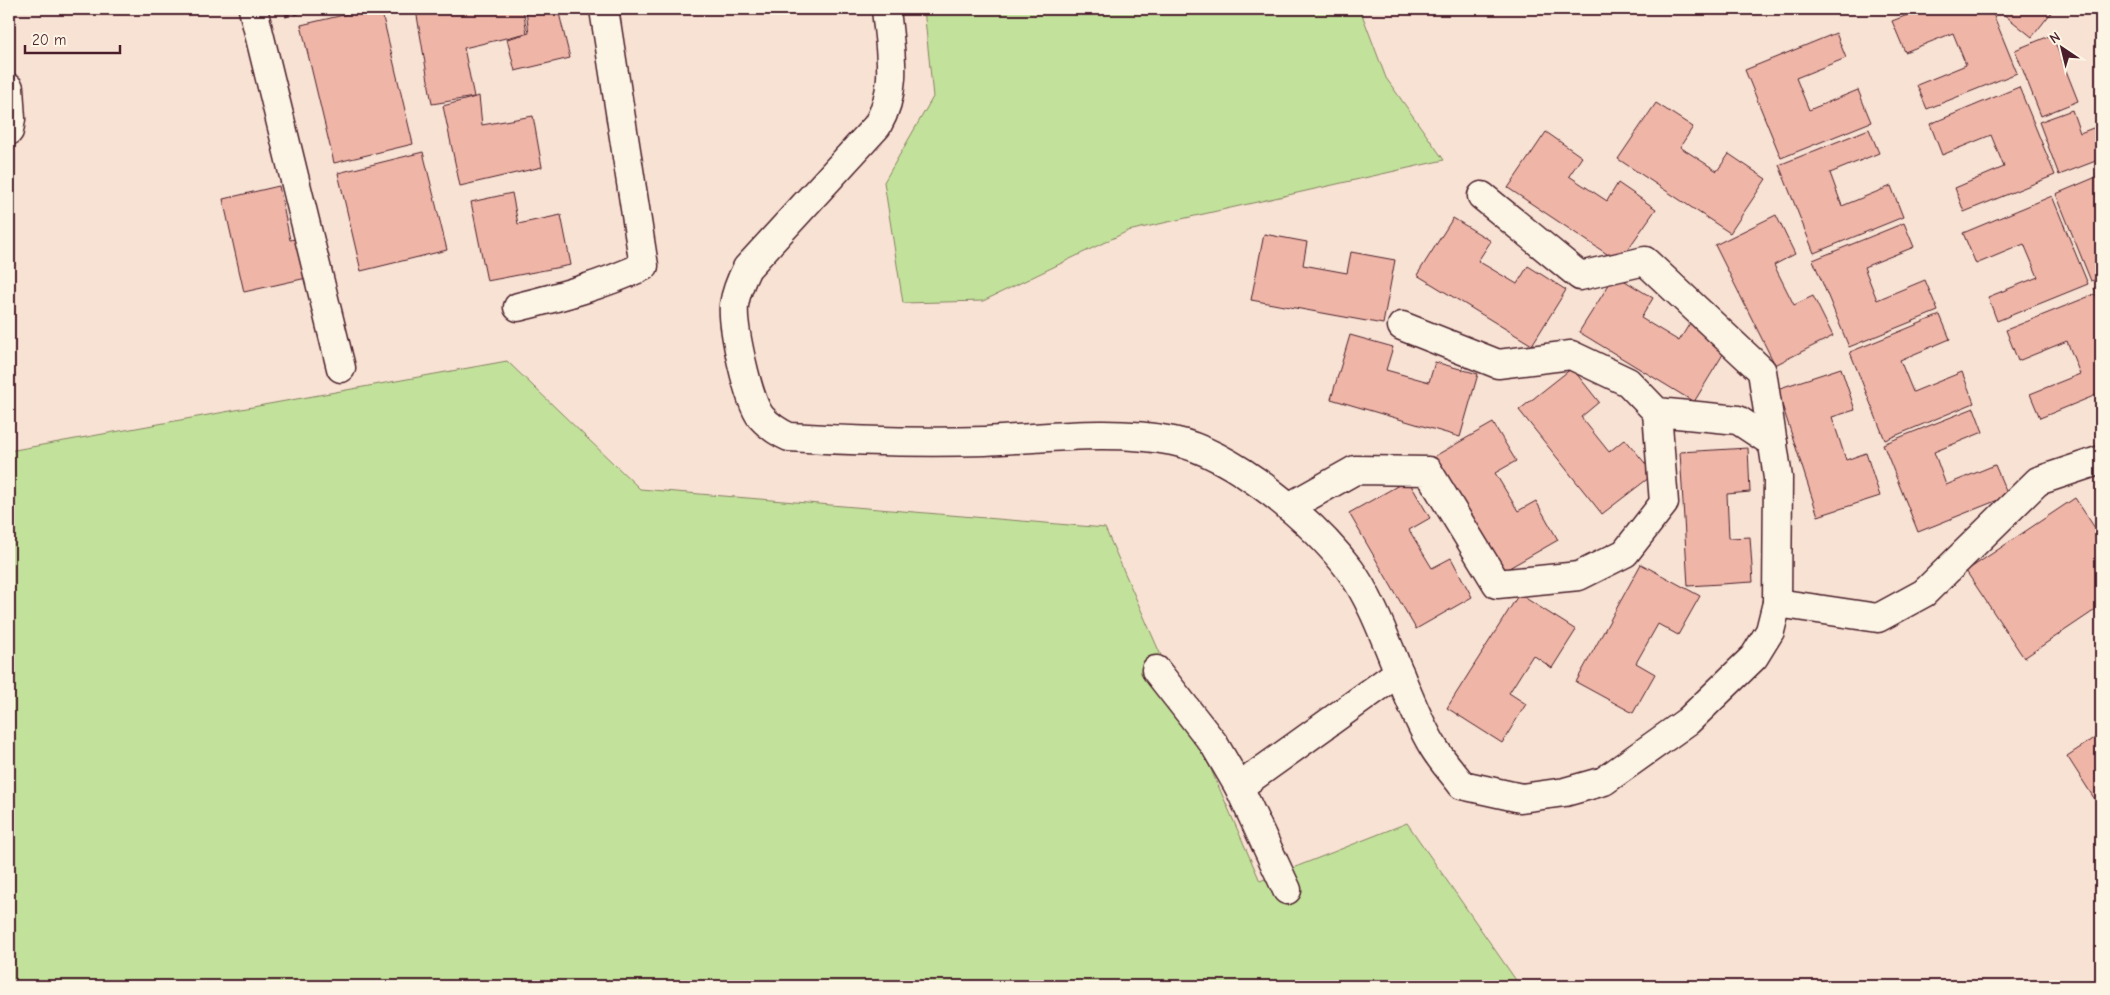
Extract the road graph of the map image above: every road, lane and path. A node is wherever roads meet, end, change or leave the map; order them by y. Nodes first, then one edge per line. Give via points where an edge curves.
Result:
1 (252, 9) edge
2 (604, 9) edge
3 (886, 9) edge
4 (9, 88) edge
5 (9, 131) edge
6 (1482, 196) dead end
7 (518, 307) dead end
8 (1402, 326) dead end
9 (341, 368) dead end
10 (1657, 412) junction
11 (1773, 444) junction
12 (2101, 460) edge
13 (1290, 508) junction
14 (1778, 603) junction
15 (1156, 670) dead end
16 (1399, 672) junction
17 (1239, 787) junction
18 (1287, 890) dead end

1 - 9 street
2 - 7 street via 644,266 576,293
3 - 13 street via 891,87 877,126 747,268 739,284 734,307 736,331 753,404 760,416 773,429 789,437 830,440 948,442 1124,435 1174,441 1208,453 1236,468
4 - 5 street
6 - 11 street via 1580,276 1645,261 1762,371
8 - 10 street via 1498,364 1571,356 1628,382
10 - 11 street via 1738,420
10 - 13 street via 1664,504 1625,553 1579,576 1497,584 1428,471 1355,470
11 - 14 street via 1778,478
12 - 14 street via 2038,481 1924,594 1878,618
13 - 16 street via 1331,546 1352,572 1382,628
14 - 16 street via 1770,631 1754,656 1688,721 1604,781 1565,792 1521,798 1462,786 1433,747
15 - 17 street via 1214,744
16 - 17 street
17 - 18 street

